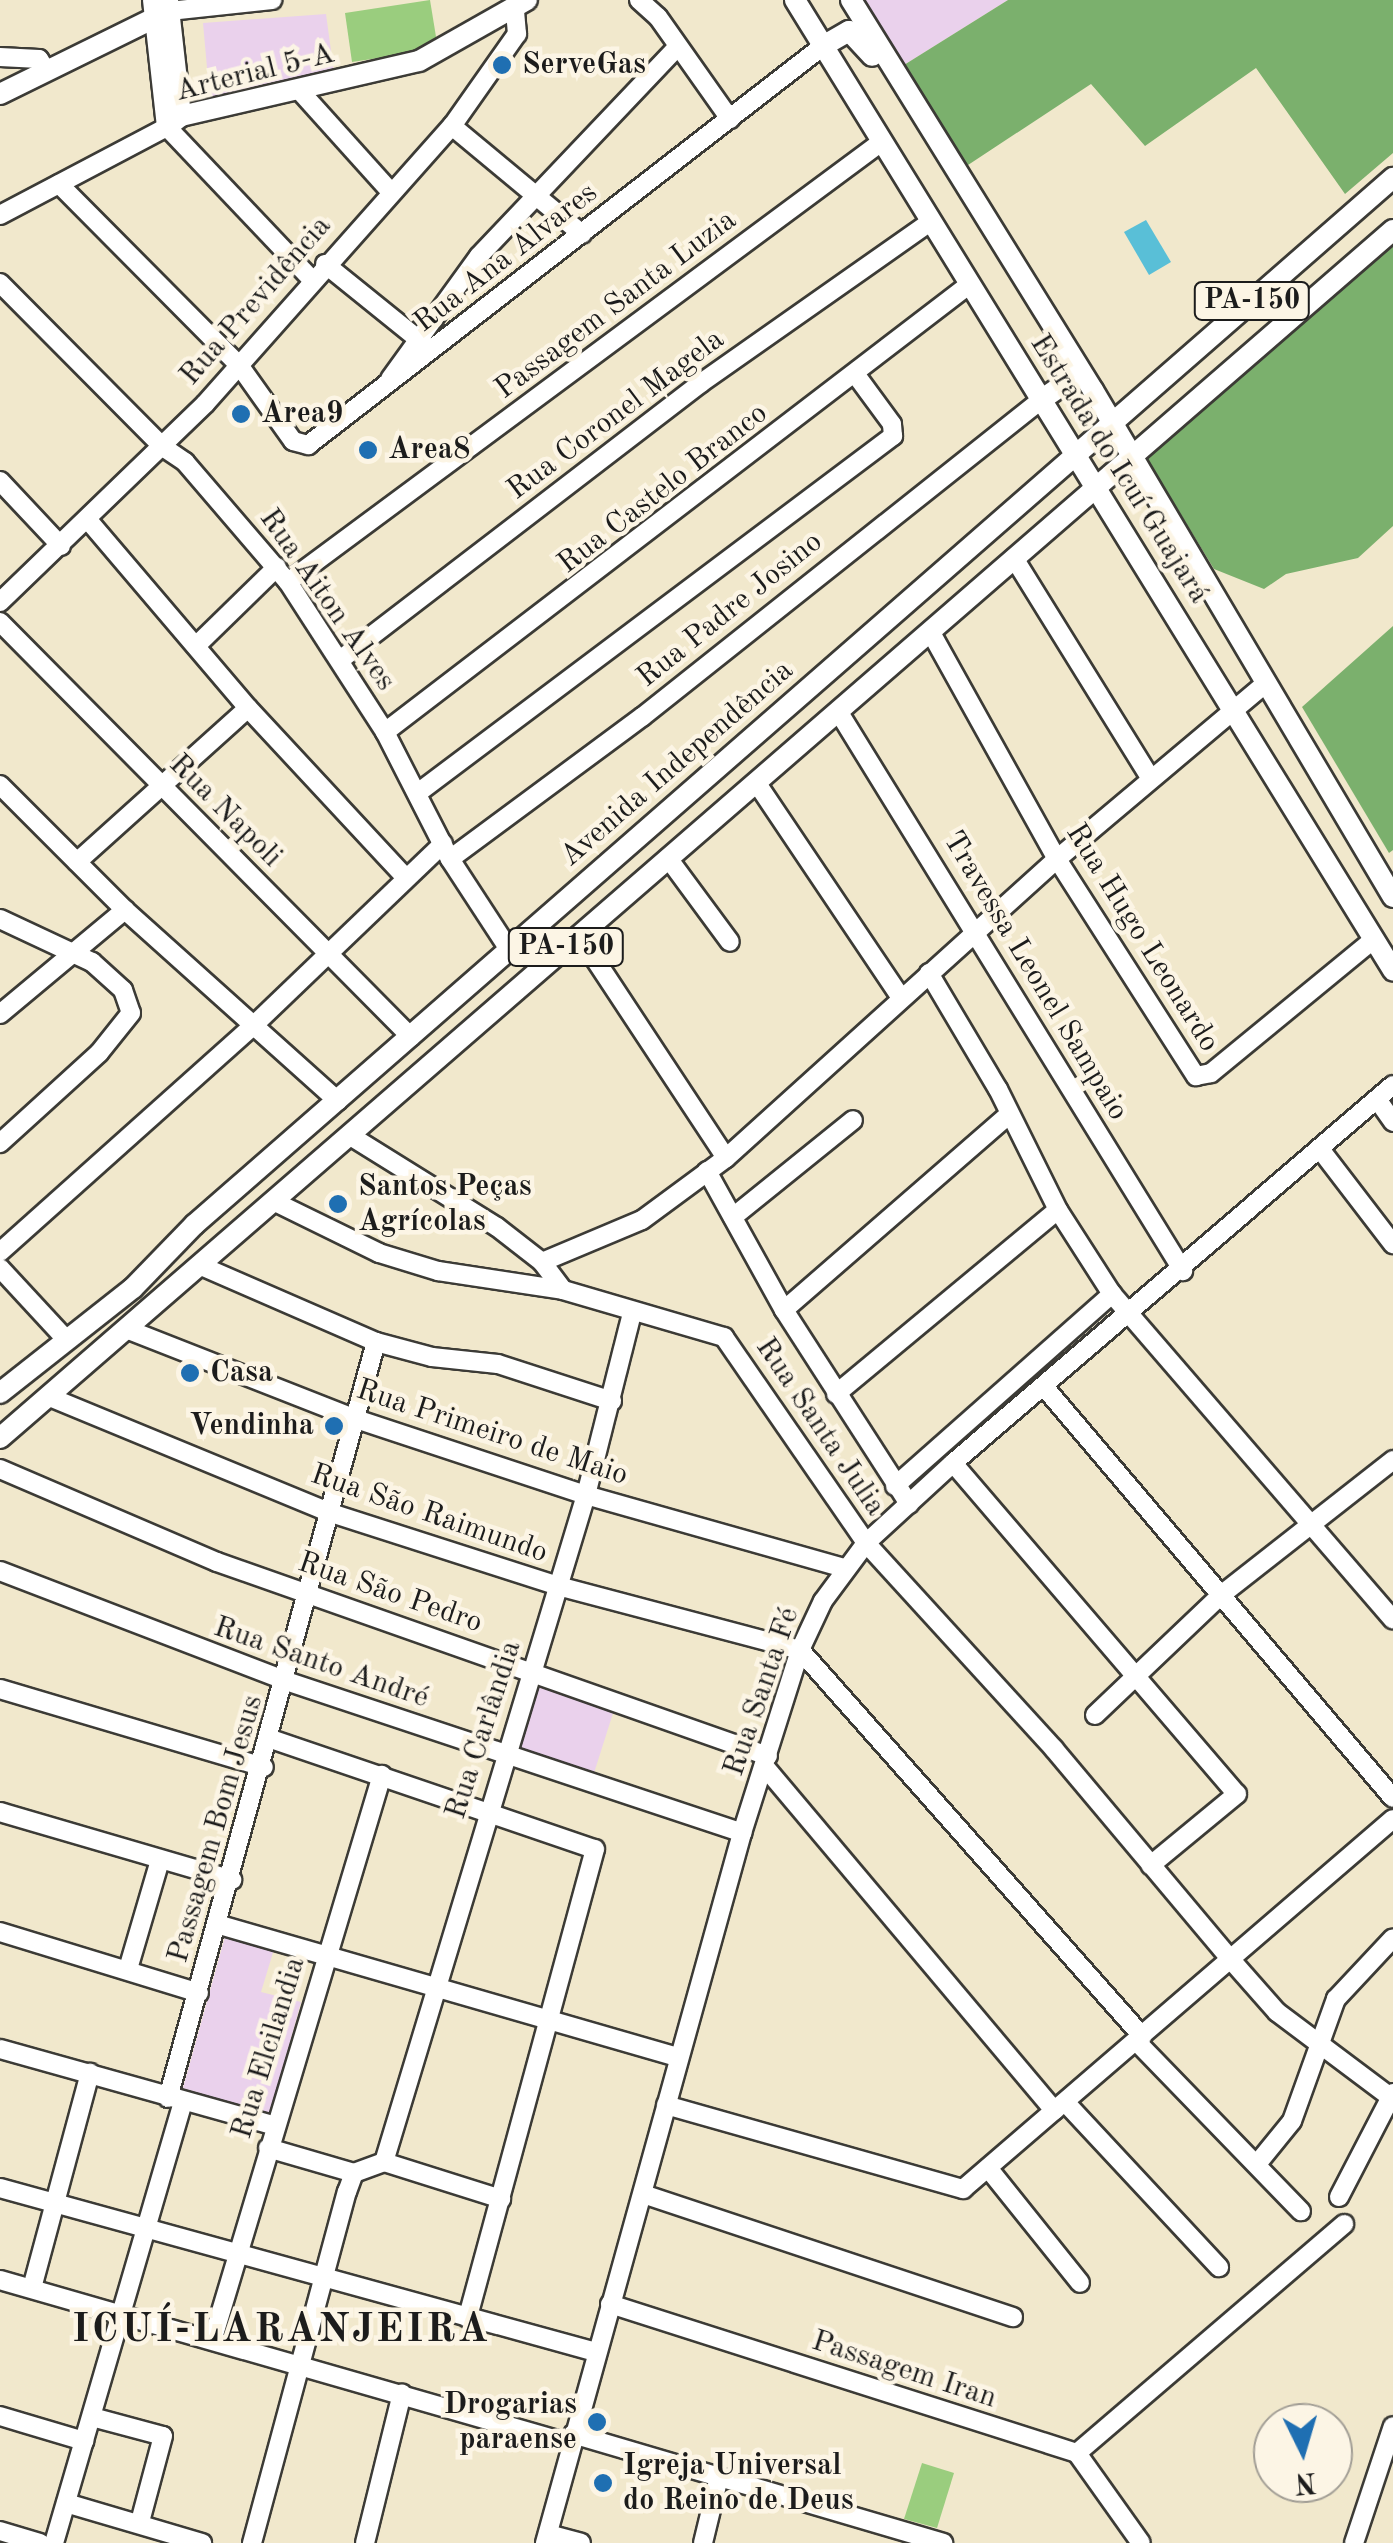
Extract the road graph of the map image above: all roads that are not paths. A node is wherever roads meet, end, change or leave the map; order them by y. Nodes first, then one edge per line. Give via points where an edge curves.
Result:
1 (272, 0) edge
2 (638, 0) edge
3 (795, 0) edge
4 (850, 0) edge
5 (161, 6) edge
6 (521, 6) edge
7 (823, 46) junction
8 (677, 47) junction
9 (883, 54) junction
10 (0, 57) edge
11 (46, 70) junction
12 (299, 90) junction
13 (0, 94) edge
14 (730, 119) junction
15 (174, 121) junction
16 (452, 126) junction
17 (880, 143) junction
18 (1393, 178) edge
19 (59, 184) junction
20 (389, 190) junction
21 (538, 197) junction
22 (0, 215) edge
23 (930, 222) junction
24 (1393, 230) edge
25 (582, 234) junction
26 (1319, 243) junction
27 (325, 264) junction
28 (311, 278) junction
29 (0, 283) edge
30 (970, 284) junction
31 (1330, 284) junction
32 (416, 336) junction
33 (432, 351) junction
34 (239, 366) junction
35 (1080, 373) junction
36 (856, 376) junction
37 (384, 388) junction
38 (1041, 400) junction
39 (1110, 422) junction
40 (163, 447) junction
41 (1075, 454) junction
42 (1131, 456) junction
43 (0, 480) edge
44 (1095, 488) junction
45 (88, 520) junction
46 (61, 546) junction
47 (1014, 558) junction
48 (283, 575) junction
49 (0, 602) edge
50 (0, 622) edge
51 (930, 631) junction
52 (875, 632) junction
53 (196, 646) junction
54 (340, 660) junction
55 (895, 662) junction
56 (1265, 684) junction
57 (248, 708) junction
58 (1231, 708) junction
59 (838, 711) junction
60 (386, 732) junction
61 (1151, 779) junction
62 (756, 782) junction
63 (0, 785) edge
64 (162, 786) junction
65 (419, 792) junction
66 (446, 852) junction
67 (668, 858) junction
68 (1057, 858) junction
69 (77, 862) junction
70 (406, 878) junction
71 (1393, 897) edge
72 (125, 910) junction
73 (0, 919) edge
74 (977, 933) junction
75 (579, 936) junction
76 (1374, 939) junction
77 (730, 942) dead end
78 (510, 951) junction
79 (69, 952) junction
80 (328, 954) junction
81 (1393, 970) edge
82 (929, 973) junction
83 (900, 996) junction
84 (0, 1014) edge
85 (254, 1025) junction
86 (411, 1038) junction
87 (1393, 1086) edge
88 (1377, 1099) junction
89 (338, 1101) junction
90 (1006, 1117) junction
91 (852, 1120) dead end
92 (1393, 1122) edge
93 (349, 1135) junction
94 (0, 1144) edge
95 (1320, 1149) junction
96 (726, 1158) junction
97 (708, 1171) junction
98 (273, 1201) junction
99 (1058, 1210) junction
100 (733, 1218) junction
101 (1393, 1244) edge
102 (0, 1252) edge
103 (542, 1262) junction
104 (199, 1265) junction
105 (0, 1268) edge
106 (1183, 1271) junction
107 (563, 1290) junction
108 (1112, 1294) junction
109 (784, 1310) junction
110 (632, 1313) junction
111 (1132, 1315) junction
112 (130, 1330) junction
113 (64, 1337) junction
114 (376, 1342) junction
115 (1046, 1389) junction
116 (0, 1393) edge
117 (836, 1394) junction
118 (52, 1398) junction
119 (612, 1401) junction
120 (356, 1419) junction
121 (0, 1438) edge
122 (1393, 1460) edge
123 (953, 1464) junction
124 (0, 1469) edge
125 (895, 1486) junction
126 (586, 1495) junction
127 (909, 1504) junction
128 (328, 1512) junction
129 (1309, 1523) junction
130 (866, 1543) junction
131 (844, 1568) junction
132 (0, 1571) edge
133 (558, 1586) junction
134 (308, 1594) junction
135 (1221, 1595) junction
136 (1393, 1619) edge
137 (800, 1650) junction
138 (534, 1672) junction
139 (1137, 1672) junction
140 (286, 1682) junction
141 (0, 1689) edge
142 (1095, 1715) dead end
143 (271, 1739) junction
144 (505, 1756) junction
145 (766, 1762) junction
146 (264, 1767) junction
147 (382, 1776) junction
148 (1393, 1798) edge
149 (486, 1810) junction
150 (0, 1812) edge
151 (1393, 1819) edge
152 (742, 1832) junction
153 (160, 1860) junction
154 (1151, 1865) junction
155 (232, 1880) junction
156 (220, 1925) junction
157 (0, 1932) edge
158 (1393, 1938) edge
159 (326, 1954) junction
160 (1232, 1961) junction
161 (128, 1969) junction
162 (438, 1988) junction
163 (198, 1993) junction
164 (550, 2020) junction
165 (1139, 2038) junction
166 (1317, 2046) junction
167 (0, 2049) edge
168 (677, 2056) junction
169 (90, 2074) junction
170 (1392, 2097) edge
171 (175, 2100) junction
172 (666, 2105) junction
173 (1059, 2106) junction
174 (272, 2125) junction
175 (268, 2148) junction
176 (384, 2162) junction
177 (1257, 2164) junction
178 (988, 2168) junction
179 (354, 2173) junction
180 (0, 2188) edge
181 (643, 2194) junction
182 (1339, 2197) dead end
183 (501, 2199) junction
184 (56, 2204) junction
185 (1301, 2211) dead end
186 (1344, 2224) dead end
187 (147, 2230) junction
188 (238, 2253) junction
189 (1219, 2267) dead end
190 (325, 2278) junction
191 (0, 2280) edge
192 (1080, 2283) dead end
193 (32, 2288) junction
194 (610, 2304) junction
195 (122, 2313) junction
196 (1013, 2317) dead end
197 (468, 2318) junction
198 (213, 2338) junction
199 (596, 2352) junction
200 (302, 2366) junction
201 (402, 2393) junction
202 (0, 2416) edge
203 (92, 2417) junction
204 (1393, 2426) edge
205 (572, 2439) junction
206 (84, 2440) junction
207 (1077, 2453) junction
208 (718, 2477) junction
209 (66, 2503) junction
210 (140, 2522) junction
211 (0, 2531) edge
212 (159, 2537) edge
213 (547, 2538) edge
214 (40, 2543) edge
215 (54, 2543) edge
216 (202, 2543) edge
217 (252, 2543) edge
218 (365, 2543) edge
219 (581, 2543) edge
220 (703, 2543) edge
221 (943, 2543) edge
222 (1141, 2543) edge
223 (1354, 2543) edge

1 - 5 street
2 - 8 street
3 - 7 main road, Estrada do Icuí Guajará
4 - 9 main road, Estrada do Icuí Guajará
5 - 11 main road
5 - 15 main road
6 - 12 main road, Arterial 5-A via 419,61
6 - 16 street, Rua Previdência via 517,34
7 - 9 main road via 849,31 868,56
7 - 14 street, Rua Ana Alvares
7 - 17 main road, Estrada do Icuí Guajará
8 - 14 street
8 - 21 street
9 - 35 main road, Estrada do Icuí Guajará
10 - 11 street via 39,59
11 - 13 main road
12 - 15 main road, Arterial 5-A
12 - 20 street
14 - 25 street, Rua Ana Alvares
15 - 19 street, Arterial 5-A
15 - 28 street
16 - 20 street, Rua Previdência
16 - 21 street
17 - 23 main road, Estrada do Icuí Guajará
17 - 48 street, Passagem Santa Luzia
18 - 26 main road, Avenida Independência / PA-150
19 - 22 street, Arterial 5-A
19 - 34 street
20 - 27 street, Rua Previdência
21 - 25 street
21 - 32 street via 479,256
23 - 30 main road, Estrada do Icuí Guajará
23 - 54 street, Rua Coronel Magela via 701,383
24 - 31 main road, PA-150
25 - 33 street, Rua Ana Alvares
26 - 31 main road via 1335,266
26 - 39 main road, Avenida Independência / PA-150
27 - 28 street, Rua Previdência
27 - 32 street
28 - 34 street, Rua Previdência
29 - 40 street, Rua Aiton Alves
30 - 36 street, Rua Castelo Branco
30 - 38 main road, Estrada do Icuí Guajará
31 - 42 main road, PA-150
32 - 33 street
32 - 37 street
33 - 37 street, Rua Ana Alvares
34 - 37 street, Rua Ana Alvares via 302,445
34 - 40 street, Rua Previdência
35 - 38 main road
35 - 39 main road, Estrada do Icuí Guajará
36 - 60 street, Rua Castelo Branco
36 - 65 street via 892,424 893,436
38 - 41 main road, Estrada do Icuí Guajará
38 - 66 street, Rua Padre Josino via 627,728
39 - 41 main road, Avenida Independência / PA-150
39 - 42 main road, Estrada do Icuí Guajará
40 - 45 street, Rua Previdência
40 - 48 street, Rua Aiton Alves via 196,472
41 - 44 main road, Estrada do Icuí Guajará
41 - 52 main road, Avenida Independência / PA-150
42 - 44 main road, PA-150
42 - 56 main road, Estrada do Icuí Guajará
43 - 46 street
44 - 47 main road, PA-150
44 - 58 main road, Estrada do Icuí Guajará
45 - 46 street, Rua Previdência
45 - 53 street
46 - 49 street, Rua Previdência
47 - 51 main road, PA-150
47 - 61 street
48 - 53 street, Passagem Santa Luzia
48 - 54 street, Rua Aiton Alves
50 - 64 street, Rua Napoli
51 - 55 main road, PA-150
51 - 68 street, Rua Hugo Leonardo
52 - 55 main road
52 - 78 main road, Avenida Independência / PA-150
53 - 57 street
54 - 60 street, Rua Aiton Alves
55 - 59 main road, PA-150
56 - 58 street
56 - 71 main road, Estrada do Icuí Guajará
57 - 64 street
57 - 70 street
58 - 61 street
58 - 76 main road, Estrada do Icuí Guajará
59 - 62 main road, PA-150
59 - 74 street, Travessa Leonel Sampaio
60 - 65 street, Rua Aiton Alves
61 - 68 street
62 - 67 main road, PA-150
62 - 83 street
63 - 69 street
64 - 69 street
64 - 80 street, Rua Napoli
65 - 66 street, Rua Aiton Alves
66 - 70 street, Rua Padre Josino
66 - 78 street, Rua Aiton Alves
67 - 75 main road, PA-150
67 - 77 street
68 - 74 street
68 - 76 street, Rua Hugo Leonardo via 1196,1076 1210,1073
69 - 72 street
70 - 80 street, Rua Padre Josino
72 - 79 street
72 - 85 street
73 - 79 street
74 - 82 street
74 - 106 street, Travessa Leonel Sampaio
75 - 93 main road, PA-150
75 - 96 street
76 - 81 main road, Estrada do Icuí Guajará
78 - 86 main road, Avenida Independência / PA-150
79 - 84 street
79 - 94 street via 123,990 131,1013 99,1053
80 - 85 street, Rua Padre Josino
80 - 86 street, Rua Napoli
82 - 83 street
82 - 90 street via 998,1089
83 - 96 street
85 - 89 street
85 - 102 street, Rua Padre Josino
86 - 89 main road, Avenida Independência / PA-150
87 - 88 street, Rua Santa Fé
88 - 92 street
88 - 95 street, Rua Santa Fé
89 - 113 main road, Avenida Independência / PA-150 via 194,1225 133,1288
90 - 99 street
90 - 109 street
91 - 100 street
93 - 98 main road, PA-150
93 - 103 street
95 - 101 street
95 - 106 street, Rua Santa Fé
96 - 97 street
97 - 100 street
97 - 103 street via 642,1220
98 - 104 main road, PA-150
98 - 107 street, Rua Santa Julia via 379,1252 438,1271
99 - 108 street
99 - 117 street
100 - 109 street
103 - 107 street
104 - 112 main road, PA-150
104 - 114 street
105 - 113 street
106 - 111 street, Rua Santa Fé
107 - 110 street, Rua Santa Julia
108 - 111 street
108 - 125 street
109 - 117 street
110 - 119 street, Rua Carlândia
110 - 130 street, Rua Santa Julia via 724,1337
111 - 115 street, Rua Santa Fé
111 - 129 street
112 - 118 main road, PA-150
112 - 120 street, Rua Primeiro de Maio
113 - 116 main road, Avenida Independência / PA-150
114 - 119 street via 498,1364
114 - 120 street, Passagem Bom Jesus
115 - 123 street, Rua Santa Fé
115 - 135 street
117 - 125 street
118 - 121 main road, PA-150
118 - 128 street, Rua São Raimundo
119 - 126 street, Rua Carlândia
120 - 126 street, Rua Primeiro de Maio
120 - 128 street, Passagem Bom Jesus
122 - 129 street
123 - 127 street, Rua Santa Fé
123 - 139 street
124 - 134 street, Rua São Pedro
125 - 127 street
126 - 131 street, Rua Primeiro de Maio
126 - 133 street, Rua Carlândia
127 - 130 street, Rua Santa Fé
128 - 133 street, Rua São Raimundo
128 - 134 street, Passagem Bom Jesus
129 - 135 street
129 - 136 street
130 - 131 street, Rua Santa Fé
130 - 154 street, Rua Santa Julia
131 - 137 street, Rua Santa Fé
132 - 140 street, Rua Santo André
133 - 137 street, Rua São Raimundo
133 - 138 street, Rua Carlândia
134 - 138 street, Rua São Pedro
134 - 140 street, Passagem Bom Jesus
135 - 139 street
135 - 148 street
137 - 145 street, Rua Santa Fé
137 - 165 street
138 - 144 street, Rua Carlândia
138 - 145 street, Rua São Pedro
139 - 142 street
139 - 154 street via 1238,1794
140 - 143 street, Passagem Bom Jesus
140 - 144 street, Rua Santo André
141 - 146 street
143 - 146 street, Passagem Bom Jesus
143 - 147 street
144 - 149 street, Rua Carlândia
144 - 152 street, Rua Santo André
145 - 152 street, Rua Santa Fé
145 - 173 street
146 - 155 street, Passagem Bom Jesus
147 - 149 street
147 - 159 street, Rua Elcilandia
149 - 162 street, Rua Carlândia
149 - 164 street via 589,1842 596,1857
150 - 153 street
151 - 160 street
152 - 168 street, Rua Santa Fé
153 - 155 street
153 - 161 street
154 - 160 street, Rua Santa Julia
155 - 156 street, Passagem Bom Jesus
156 - 159 street
156 - 163 street, Passagem Bom Jesus
157 - 161 street
158 - 166 street via 1336,1999
159 - 162 street
159 - 174 street, Rua Elcilandia
160 - 165 street
160 - 166 street, Rua Santa Julia
161 - 163 street
162 - 164 street
162 - 176 street, Rua Carlândia
163 - 171 street, Passagem Bom Jesus
164 - 168 street
164 - 183 street
165 - 173 street
165 - 177 street
166 - 170 street, Rua Santa Julia
166 - 177 street via 1292,2121
167 - 169 street
168 - 172 street, Rua Santa Fé
169 - 171 street
169 - 184 street
170 - 182 street
171 - 174 street
171 - 187 street, Passagem Bom Jesus
172 - 178 street via 945,2189 963,2189
172 - 181 street, Rua Santa Fé
173 - 178 street
173 - 189 street
174 - 175 street, Rua Elcilandia
175 - 179 street
175 - 188 street, Rua Elcilandia
176 - 179 street
176 - 183 street
177 - 185 street
178 - 192 street
179 - 190 street
180 - 184 street
181 - 194 street, Rua Santa Fé
181 - 196 street
183 - 197 street
184 - 187 street
184 - 193 street
186 - 207 street
187 - 188 street
187 - 195 street, Passagem Bom Jesus
188 - 190 street
188 - 198 street, Rua Elcilandia
190 - 197 street
190 - 200 street
191 - 193 street
193 - 195 street
194 - 199 street, Rua Santa Fé
194 - 207 street, Passagem Iran
195 - 198 street
195 - 203 street, Passagem Bom Jesus
197 - 199 street
198 - 200 street
199 - 205 street, Rua Santa Fé
200 - 201 street
200 - 217 street
201 - 205 street
201 - 218 street
202 - 206 street
203 - 206 street, Passagem Bom Jesus
203 - 210 street via 163,2436
204 - 223 street
205 - 208 street
205 - 213 street, Rua Santa Fé
206 - 209 street, Passagem Bom Jesus
207 - 222 street
208 - 220 street
208 - 221 street
209 - 210 street
209 - 215 street, Passagem Bom Jesus
210 - 212 street
211 - 214 street
212 - 216 street
213 - 219 street

